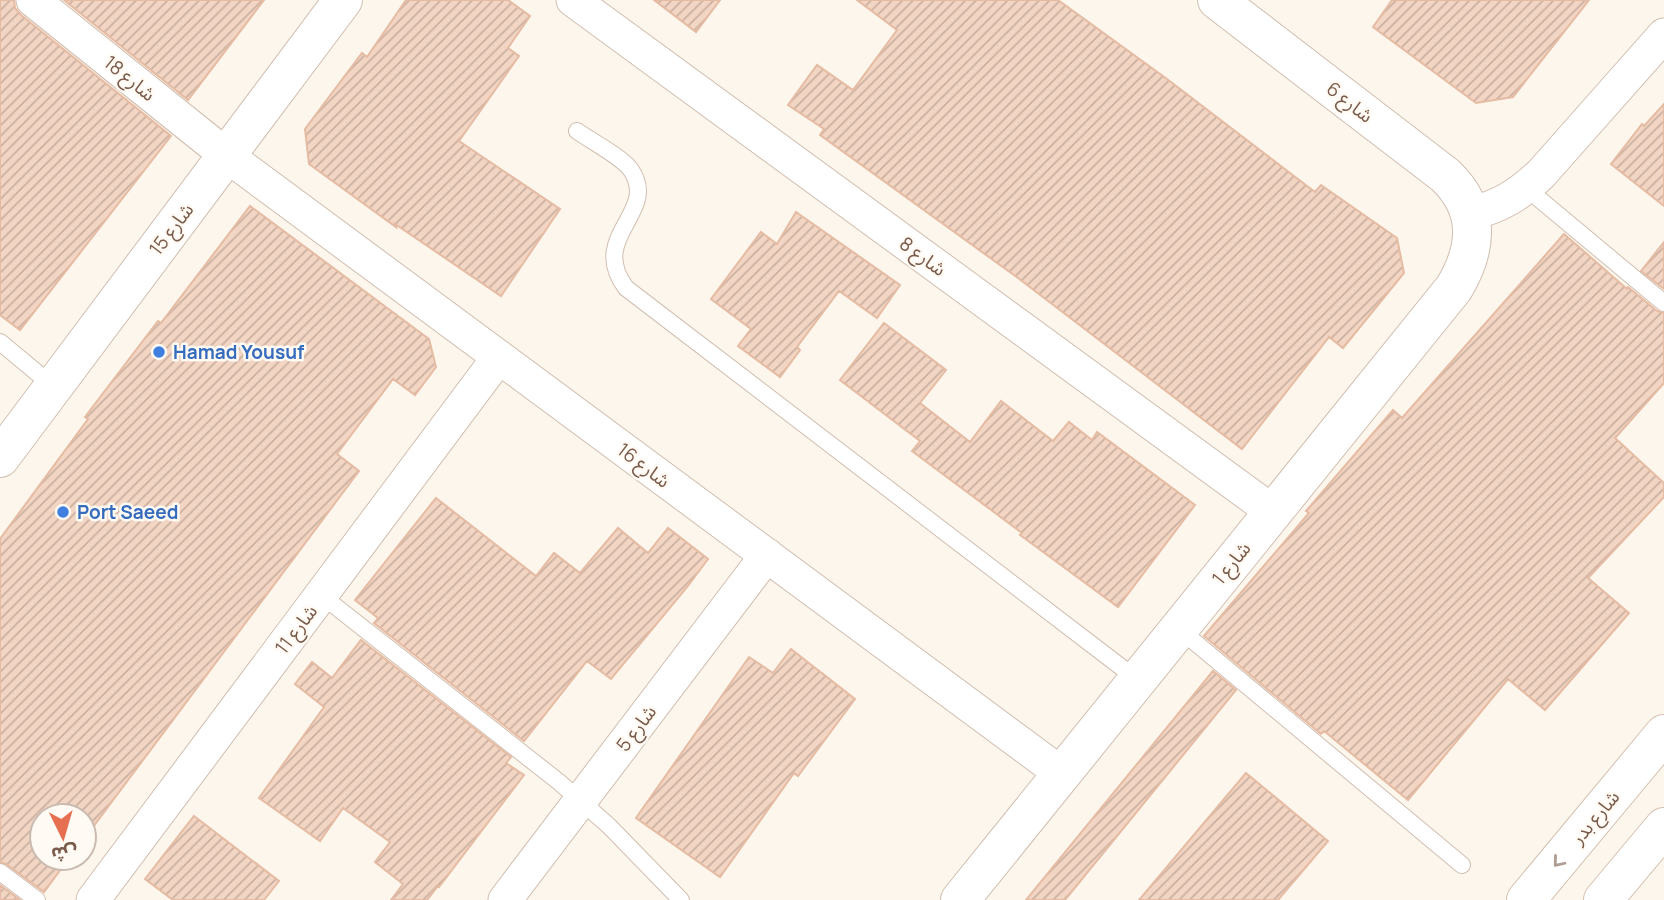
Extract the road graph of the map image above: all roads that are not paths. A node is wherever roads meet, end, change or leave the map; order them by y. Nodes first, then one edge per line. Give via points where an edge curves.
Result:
1 (33, 0) edge
2 (343, 0) edge
3 (573, 0) edge
4 (1217, 0) edge
5 (1664, 35) edge
6 (577, 131) dead end
7 (226, 155) junction
8 (1526, 188) junction
9 (1471, 214) junction
10 (1664, 303) edge
11 (0, 342) edge
12 (499, 357) junction
13 (53, 386) junction
14 (0, 458) edge
15 (1273, 512) junction
16 (767, 555) junction
17 (321, 595) junction
18 (1179, 629) junction
19 (1138, 680) junction
20 (1664, 734) edge
21 (1062, 774) junction
22 (581, 800) junction
23 (1664, 827) edge
24 (1461, 865) dead end
25 (0, 872) edge
26 (37, 900) edge
27 (93, 900) edge
28 (505, 900) edge
29 (681, 900) edge
30 (960, 900) edge
31 (1526, 900) edge
32 (1603, 900) edge

1 - 7 street, شارع 18
2 - 7 street, شارع 15
3 - 15 street, شارع 8
4 - 9 street, شارع 6 via 1445,175
5 - 8 street
6 - 19 lane via 624,163 636,180 634,210 615,247 615,269 626,288
7 - 12 street, شارع 16
7 - 13 street, شارع 15
8 - 9 street via 1510,200
8 - 10 lane
9 - 15 street, شارع 1 via 1468,260 1454,288
11 - 13 lane
12 - 16 street, شارع 16
12 - 17 street, شارع 11
13 - 14 street, شارع 15
15 - 18 street, شارع 1
16 - 21 street, شارع 16
16 - 22 street, شارع 5
17 - 22 lane
17 - 27 street, شارع 11
18 - 19 street, شارع 1
18 - 24 lane
19 - 21 street, شارع 1
20 -> 31 street, شارع بدر
21 - 30 street, شارع 1
22 - 28 street, شارع 5
22 - 29 lane
23 - 32 street
25 - 26 lane

